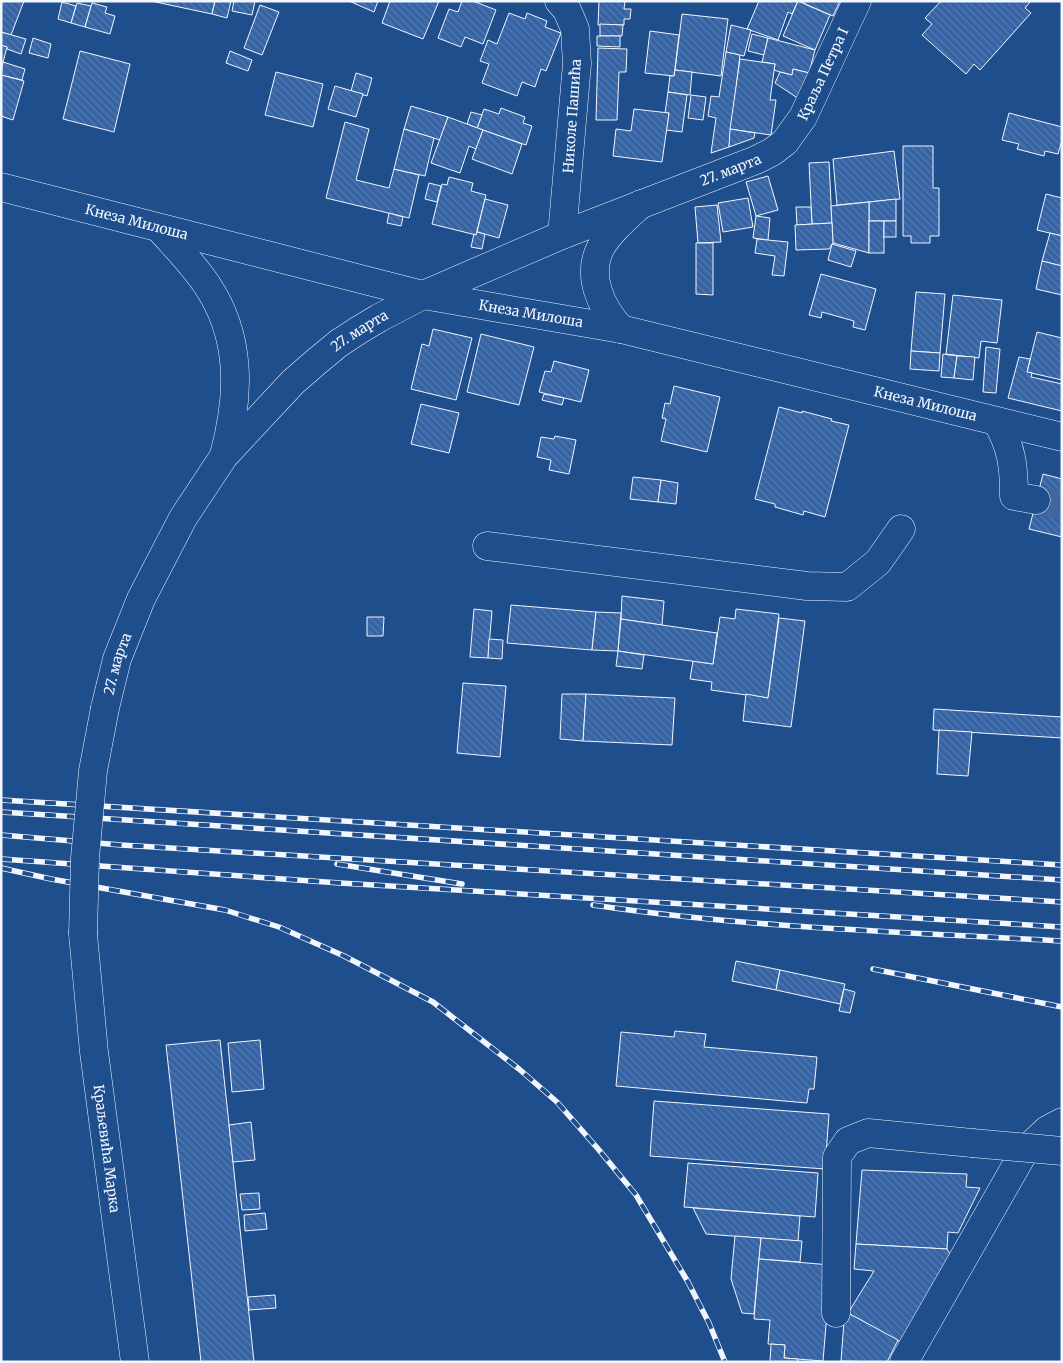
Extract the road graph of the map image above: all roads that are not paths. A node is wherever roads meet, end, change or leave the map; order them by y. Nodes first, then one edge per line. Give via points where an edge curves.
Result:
1 (559, 1) edge
2 (857, 1) edge
3 (785, 142) joint
4 (1, 187) edge
5 (641, 204) junction
6 (160, 229) junction
7 (562, 235) junction
8 (423, 295) junction
9 (621, 329) junction
10 (997, 422) junction
11 (1062, 437) edge
12 (224, 456) junction
13 (1036, 500) tunnel mouth
14 (901, 528) dead end
15 (488, 546) dead end
16 (83, 934) joint
17 (1062, 1122) edge
18 (1062, 1151) edge
19 (836, 1313) dead end
20 (135, 1362) edge
21 (904, 1362) edge

1 - 7 street, Николе Пашића via 575,29 577,64
2 - 3 street, Краља Петра I via 803,117
3 - 5 street, 27. марта via 756,160
4 - 6 street, Кнеза Милоша
5 - 7 street, 27. марта
5 - 9 street via 601,248 595,267 599,296 609,317
6 - 8 street, Кнеза Милоша
6 - 12 street via 207,285 230,334 235,390
7 - 8 street, 27. марта
8 - 9 street, Кнеза Милоша
8 - 12 street, 27. марта via 339,343 287,388
9 - 10 street, Кнеза Милоша
10 - 11 street, Кнеза Милоша
10 - 13 street via 1010,446 1014,496
12 - 16 street, 27. марта, bridge via 183,518 141,599 117,659 93,771 85,858
14 - 15 street via 878,562 846,586 807,586
16 - 20 street, Краљевића Марка via 94,1052
17 - 21 street via 1047,1130 1024,1152
18 - 19 street, bridge via 868,1134 848,1141 837,1157

